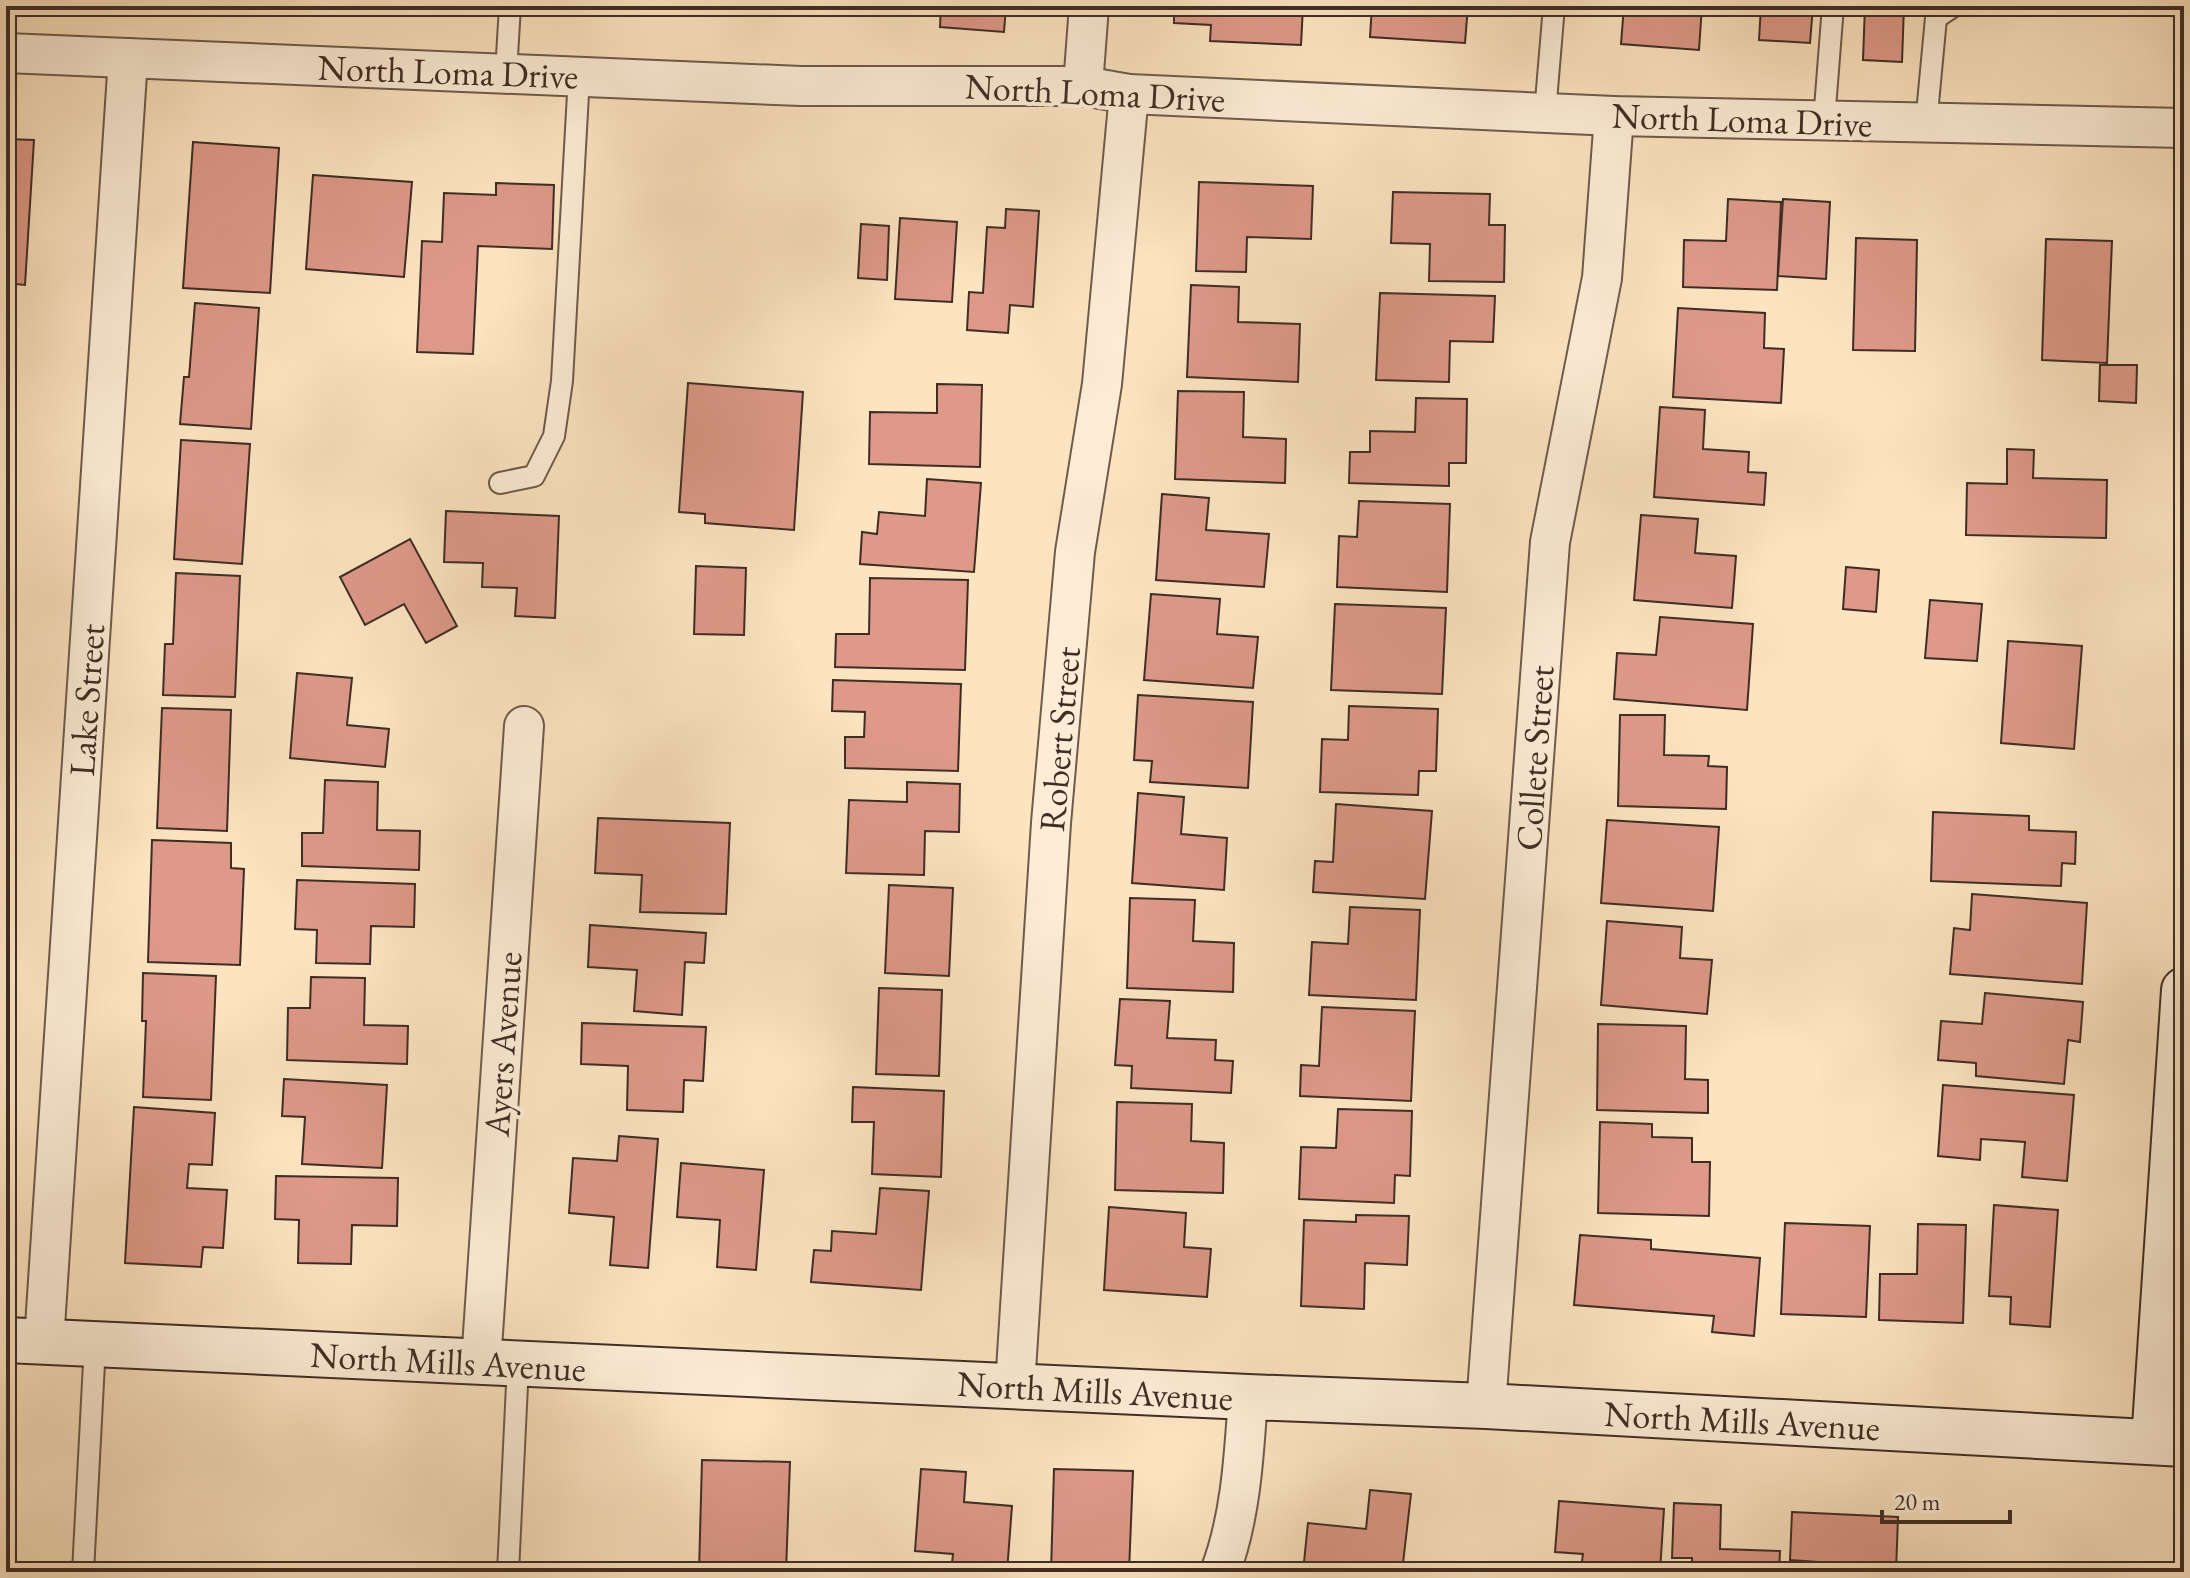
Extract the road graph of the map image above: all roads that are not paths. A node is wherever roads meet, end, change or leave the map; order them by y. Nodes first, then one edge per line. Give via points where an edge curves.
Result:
1 (510, 6) edge
2 (1089, 6) edge
3 (1554, 6) edge
4 (1833, 6) edge
5 (1954, 6) edge
6 (6, 53) edge
7 (128, 58) junction
8 (506, 73) junction
9 (579, 76) junction
10 (1083, 86) junction
11 (1129, 94) junction
12 (1545, 113) junction
13 (1614, 116) junction
14 (1824, 121) junction
15 (1926, 124) junction
16 (2184, 128) edge
17 (500, 483) dead end
18 (524, 726) dead end
19 (2184, 990) edge
20 (25, 1341) edge
21 (95, 1344) junction
22 (499, 1364) junction
23 (1015, 1386) junction
24 (1248, 1397) junction
25 (1486, 1406) junction
26 (2169, 1443) edge
27 (83, 1572) edge
28 (508, 1572) edge
29 (1220, 1572) edge

1 - 8 lane
2 - 10 street
3 - 12 lane
4 - 14 lane
5 - 15 lane via 1936,18
6 - 7 street, North Loma Drive
7 - 8 street, North Loma Drive
7 - 20 street, Lake Street
8 - 9 street, North Loma Drive
9 - 10 street, North Loma Drive via 801,86
9 - 17 lane via 562,381 554,436 534,476
10 - 11 street, North Loma Drive
11 - 12 street, North Loma Drive
11 - 23 street, Robert Street via 1102,384 1075,552 1052,808
12 - 13 street, North Loma Drive
13 - 14 street, North Loma Drive
13 - 25 street, Collete Street via 1602,278 1550,542
14 - 15 street, North Loma Drive
15 - 16 street, North Loma Drive
18 - 22 street, Ayers Avenue
19 - 26 street
20 - 21 street, North Mills Avenue
21 - 22 street, North Mills Avenue
21 - 27 lane
22 - 23 street, North Mills Avenue
22 - 28 lane
23 - 24 street, North Mills Avenue
24 - 25 street, North Mills Avenue
24 - 29 street via 1235,1518
25 - 26 street, North Mills Avenue

